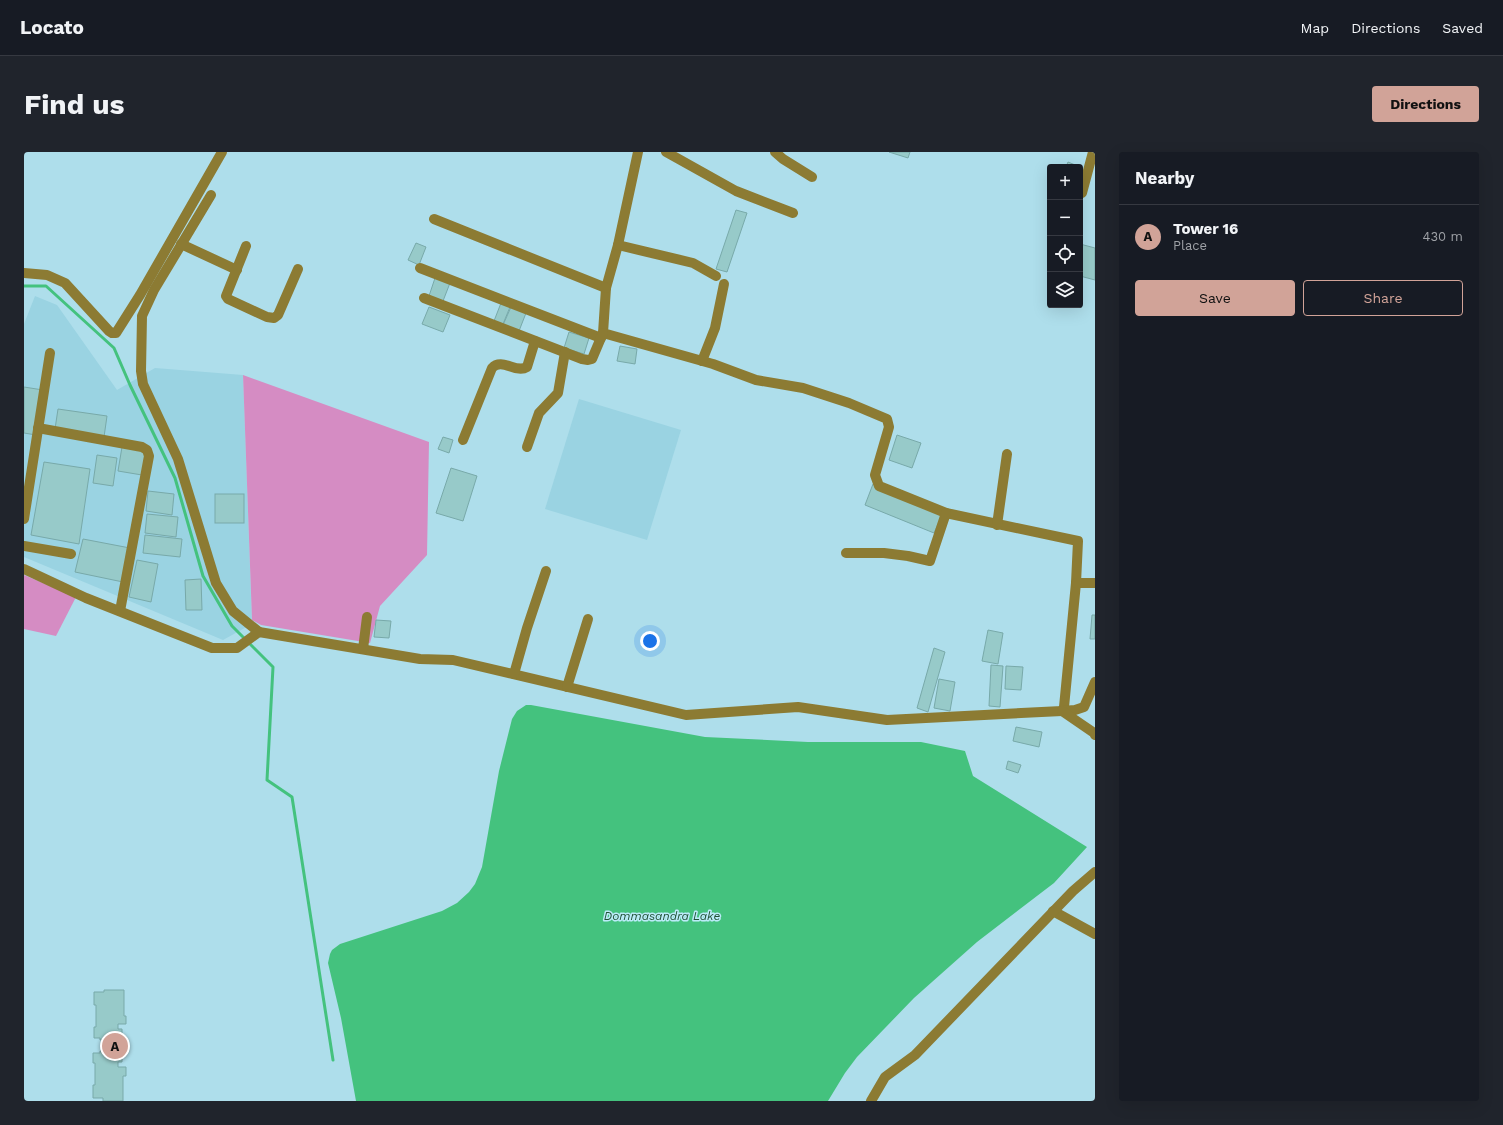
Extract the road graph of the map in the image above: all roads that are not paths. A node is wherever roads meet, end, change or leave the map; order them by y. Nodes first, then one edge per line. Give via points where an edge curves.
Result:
1 (222, 152) edge
2 (638, 152) edge
3 (666, 152) edge
4 (775, 152) edge
5 (1093, 152) edge
6 (812, 177) dead end
7 (1083, 190) edge
8 (210, 195) dead end
9 (793, 213) dead end
10 (434, 219) dead end
11 (181, 244) junction
12 (618, 245) junction
13 (246, 246) dead end
14 (420, 268) dead end
15 (298, 269) dead end
16 (236, 270) junction
17 (24, 273) edge
18 (716, 276) dead end
19 (724, 284) dead end
20 (606, 288) junction
21 (424, 298) dead end
22 (602, 335) junction
23 (535, 341) junction
24 (565, 352) junction
25 (50, 353) dead end
26 (702, 361) junction
27 (38, 428) junction
28 (464, 440) dead end
29 (527, 447) dead end
30 (1007, 454) dead end
31 (946, 513) junction
32 (24, 519) edge
33 (997, 525) junction
34 (24, 546) edge
35 (846, 553) dead end
36 (71, 554) dead end
37 (24, 569) edge
38 (546, 571) dead end
39 (1076, 583) junction
40 (1095, 583) edge
41 (120, 611) junction
42 (367, 617) dead end
43 (588, 619) dead end
44 (259, 632) junction
45 (363, 649) junction
46 (514, 674) junction
47 (1095, 682) edge
48 (567, 687) junction
49 (1062, 711) junction
50 (1095, 735) edge
51 (1095, 872) edge
52 (1053, 911) junction
53 (1095, 934) edge
54 (872, 1101) edge

1 - 17 street via 116,333 109,331 65,283 47,275
2 - 12 street
3 - 9 street via 736,191
4 - 6 street
5 - 7 street
8 - 11 street
10 - 20 street
11 - 16 street
11 - 44 street via 142,316 143,384 178,459 216,583 233,611
12 - 18 street via 693,263
12 - 20 street
13 - 16 street
14 - 22 street
15 - 16 street via 278,315 274,318 228,299 226,296
19 - 26 street via 715,328
20 - 22 street
21 - 23 street
22 - 24 street via 592,359 582,359
22 - 26 street
23 - 24 street
23 - 28 street via 527,367 521,369 500,364 492,368
24 - 29 street via 558,393 539,413
25 - 27 street
26 - 31 street via 756,380 803,388 887,419 888,427 875,475 879,486
27 - 32 street
27 - 41 street via 147,450 149,456
30 - 33 street
31 - 33 street
31 - 35 street via 930,561 884,553
33 - 39 street via 1078,541
34 - 36 street
37 - 41 street
38 - 46 street via 526,628
39 - 40 street
39 - 49 street
41 - 44 street via 212,648 236,648
42 - 45 street
43 - 48 street
44 - 45 street
45 - 46 street via 420,659 453,660
46 - 48 street
47 - 49 street via 1084,707
48 - 49 street via 686,715 798,707 887,720
49 - 50 street
51 - 52 street
52 - 53 street
52 - 54 street via 915,1055 885,1077

